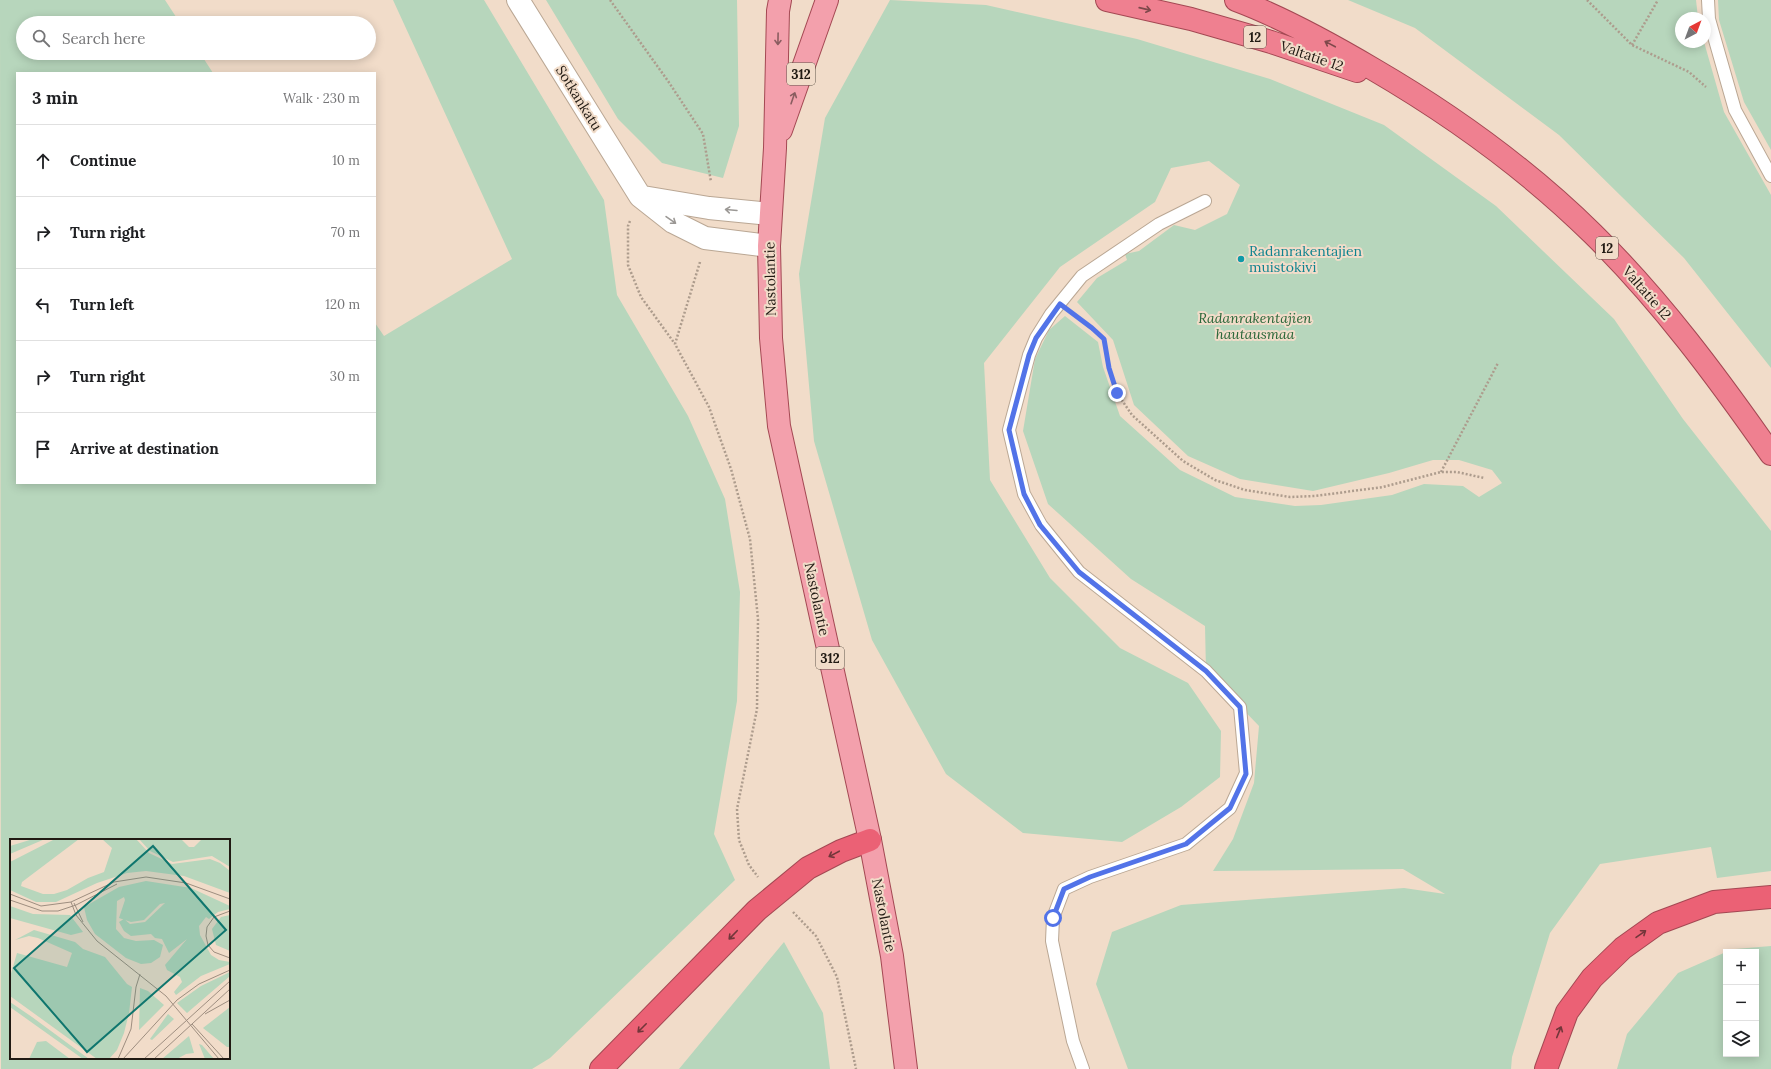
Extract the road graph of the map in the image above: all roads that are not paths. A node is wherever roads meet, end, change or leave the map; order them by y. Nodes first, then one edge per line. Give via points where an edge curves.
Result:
1 (518, 0) edge
2 (780, 0) edge
3 (827, 0) edge
4 (1107, 0) edge
5 (1236, 0) edge
6 (1708, 0) edge
7 (1400, 85) junction
8 (775, 148) junction
9 (1771, 176) edge
10 (640, 196) junction
11 (1205, 201) dead end
12 (770, 214) junction
13 (769, 246) junction
14 (1771, 454) edge
15 (870, 840) junction
16 (1771, 898) edge
17 (601, 1069) edge
18 (906, 1069) edge
19 (1083, 1069) edge
20 (1546, 1069) edge

1 - 10 street, Sotkankatu
2 -> 8 main road, Nastolantie / 312
8 -> 3 main road, Nastolantie / 312
4 -> 7 highway, Valtatie 12 / 12 via 1192,19
7 -> 5 highway, Valtatie 12 / 12 via 1332,45 1265,11
6 - 9 lane via 1709,19 1735,110
7 - 14 highway, Valtatie 12 / 12 via 1464,127 1530,178 1593,234 1653,298 1716,377
8 - 12 main road, Nastolantie / 312
12 -> 10 street via 709,208
10 -> 13 street, Sotkankatu via 673,222 704,238
11 - 19 lane via 1159,224 1082,276 1036,338 1009,430 1024,494 1040,525 1079,572 1206,671 1240,707 1246,774 1230,808 1186,844 1090,877 1064,889 1053,918 1052,940 1073,1041
12 - 13 main road, Nastolantie / 312
13 - 15 main road, Nastolantie / 312 via 771,338 779,426
15 -> 17 highway via 808,868 757,910
15 - 18 main road, Nastolantie / 312 via 892,956
20 -> 16 highway via 1567,1012 1592,978 1622,948 1658,923 1714,902

